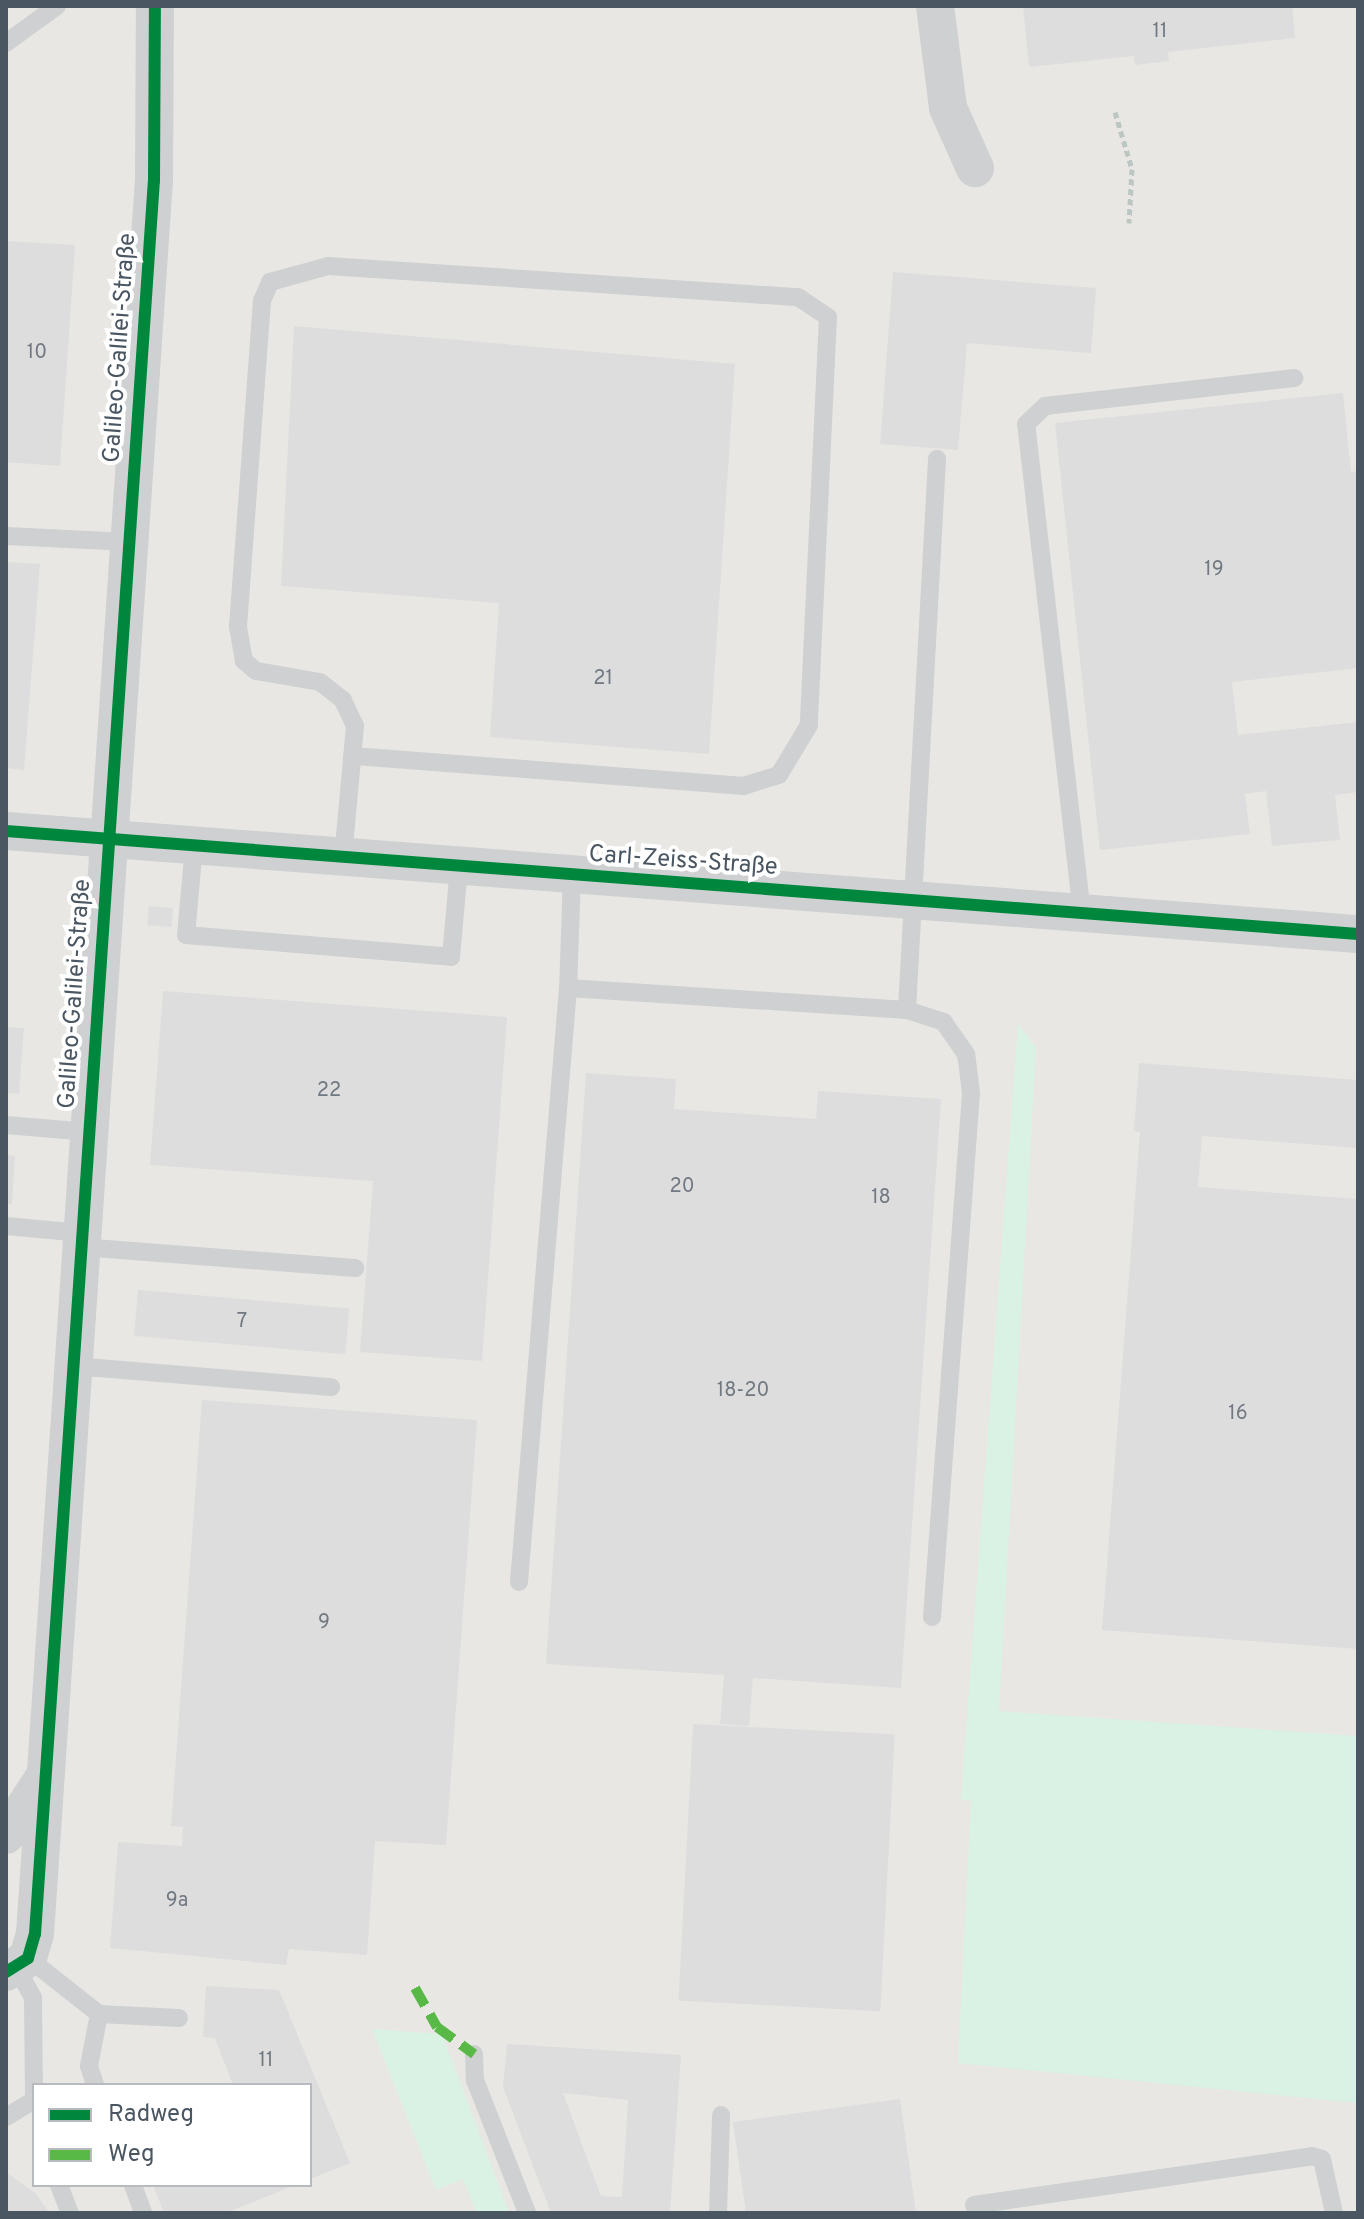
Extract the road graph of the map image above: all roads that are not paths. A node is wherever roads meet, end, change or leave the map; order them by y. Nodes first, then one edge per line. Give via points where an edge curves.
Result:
1 (57, 6) edge
2 (155, 6) edge
3 (935, 6) edge
4 (6, 43) edge
5 (975, 168) dead end
6 (1294, 378) dead end
7 (937, 459) dead end
8 (6, 536) edge
9 (129, 542) junction
10 (352, 756) junction
11 (6, 831) edge
12 (109, 839) junction
13 (194, 846) junction
14 (343, 858) junction
15 (459, 867) junction
16 (572, 876) junction
17 (916, 901) junction
18 (1082, 914) junction
19 (1358, 934) edge
20 (568, 988) junction
21 (907, 1010) junction
22 (6, 1125) edge
23 (89, 1132) junction
24 (6, 1226) edge
25 (82, 1240) junction
26 (355, 1268) dead end
27 (74, 1366) junction
28 (331, 1387) dead end
29 (519, 1582) dead end
30 (932, 1617) dead end
31 (47, 1774) junction
32 (6, 1835) edge
33 (17, 1965) edge
34 (99, 2014) junction
35 (179, 2018) dead end
36 (474, 2054) dead end
37 (34, 2083) edge
38 (94, 2083) edge
39 (32, 2102) edge
40 (721, 2115) dead end
41 (6, 2117) edge
42 (60, 2187) edge
43 (134, 2187) edge
44 (974, 2205) dead end
45 (70, 2213) edge
46 (143, 2213) edge
47 (527, 2213) edge
48 (718, 2213) edge
49 (1334, 2213) edge

1 - 4 lane
2 - 9 street, Galileo-Galilei-Straße via 154,181
3 - 5 street via 948,108
6 - 18 lane via 1045,406 1026,424
7 - 17 lane
8 - 9 lane
9 - 12 street, Galileo-Galilei-Straße
10 - 10 lane via 355,726 343,700 320,682 256,671 244,661 238,627 262,301 270,282 328,266 798,297 828,317 809,725 779,775 744,786
10 - 14 lane
11 - 12 street, Carl-Zeiss-Straße
12 - 13 street, Carl-Zeiss-Straße
12 - 23 street, Galileo-Galilei-Straße
13 - 14 street, Carl-Zeiss-Straße
13 - 15 lane via 186,935 451,957
14 - 15 street, Carl-Zeiss-Straße
15 - 16 street, Carl-Zeiss-Straße
16 - 17 street, Carl-Zeiss-Straße
16 - 20 lane
17 - 18 street, Carl-Zeiss-Straße
17 - 21 lane
18 - 19 street, Carl-Zeiss-Straße
20 - 21 lane
20 - 29 lane
21 - 30 lane via 944,1022 966,1054 971,1093
22 - 23 lane
23 - 25 street, Galileo-Galilei-Straße
24 - 25 lane
25 - 26 lane
25 - 27 street, Galileo-Galilei-Straße
27 - 28 lane
27 - 31 street, Galileo-Galilei-Straße
31 - 32 street
31 - 33 street, Galileo-Galilei-Straße
33 - 34 lane
33 - 37 lane via 33,1998
34 - 35 lane
34 - 38 lane via 89,2066
36 - 47 lane via 475,2080
39 - 41 lane
40 - 48 lane
42 - 45 lane
43 - 46 lane
44 - 49 lane via 1312,2156 1322,2159

